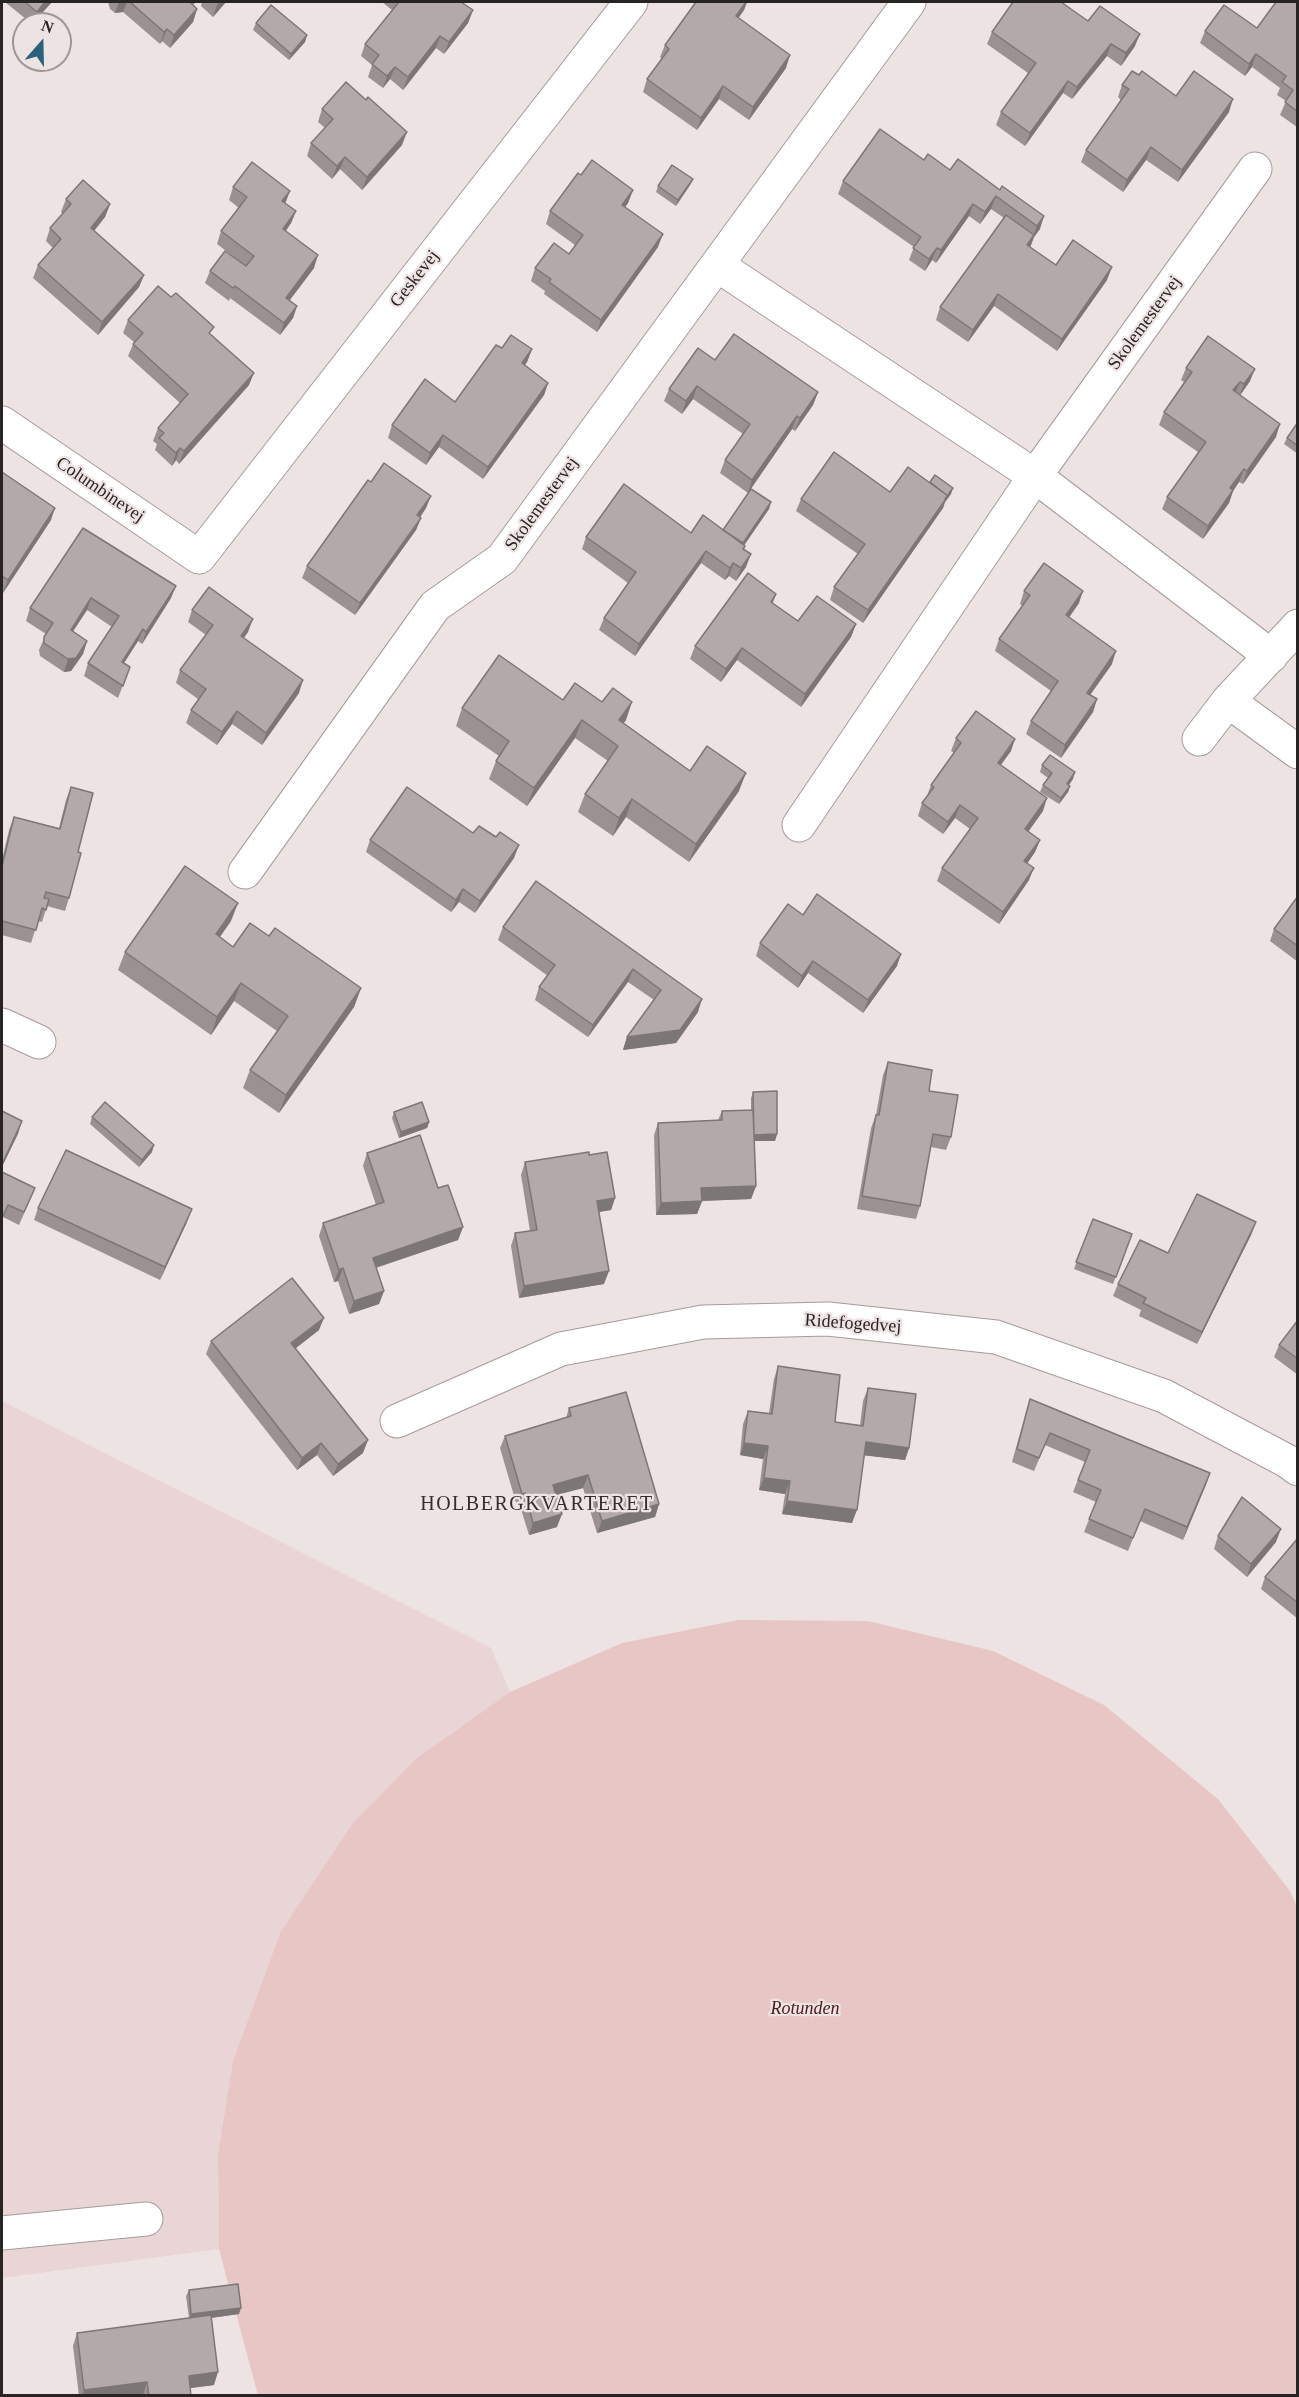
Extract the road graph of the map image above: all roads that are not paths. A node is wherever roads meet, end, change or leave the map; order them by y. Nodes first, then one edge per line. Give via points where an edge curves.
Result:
1 (631, 2) edge
2 (909, 2) edge
3 (1255, 169) dead end
4 (717, 265) junction
5 (2, 423) edge
6 (1035, 476) junction
7 (199, 557) joint
8 (1298, 626) edge
9 (1271, 656) junction
10 (1228, 701) junction
11 (1199, 739) dead end
12 (1298, 752) edge
13 (799, 825) dead end
14 (245, 872) dead end
15 (2, 1025) edge
16 (39, 1042) dead end
17 (397, 1420) dead end
18 (1298, 1469) edge
19 (146, 2218) dead end
20 (2, 2233) edge

1 - 7 street, Geskevej
2 - 4 street, Skolemestervej
3 - 6 street, Skolemestervej
4 - 6 street
4 - 14 street, Skolemestervej via 502,559 435,606
5 - 7 street, Columbinevej
6 - 9 street
6 - 13 street, Skolemestervej
8 - 9 street
9 - 10 street
10 - 11 street
10 - 12 street
15 - 16 street
17 - 18 street, Ridefogedvej via 561,1349 703,1322 828,1319 996,1337 1164,1396
19 - 20 street

